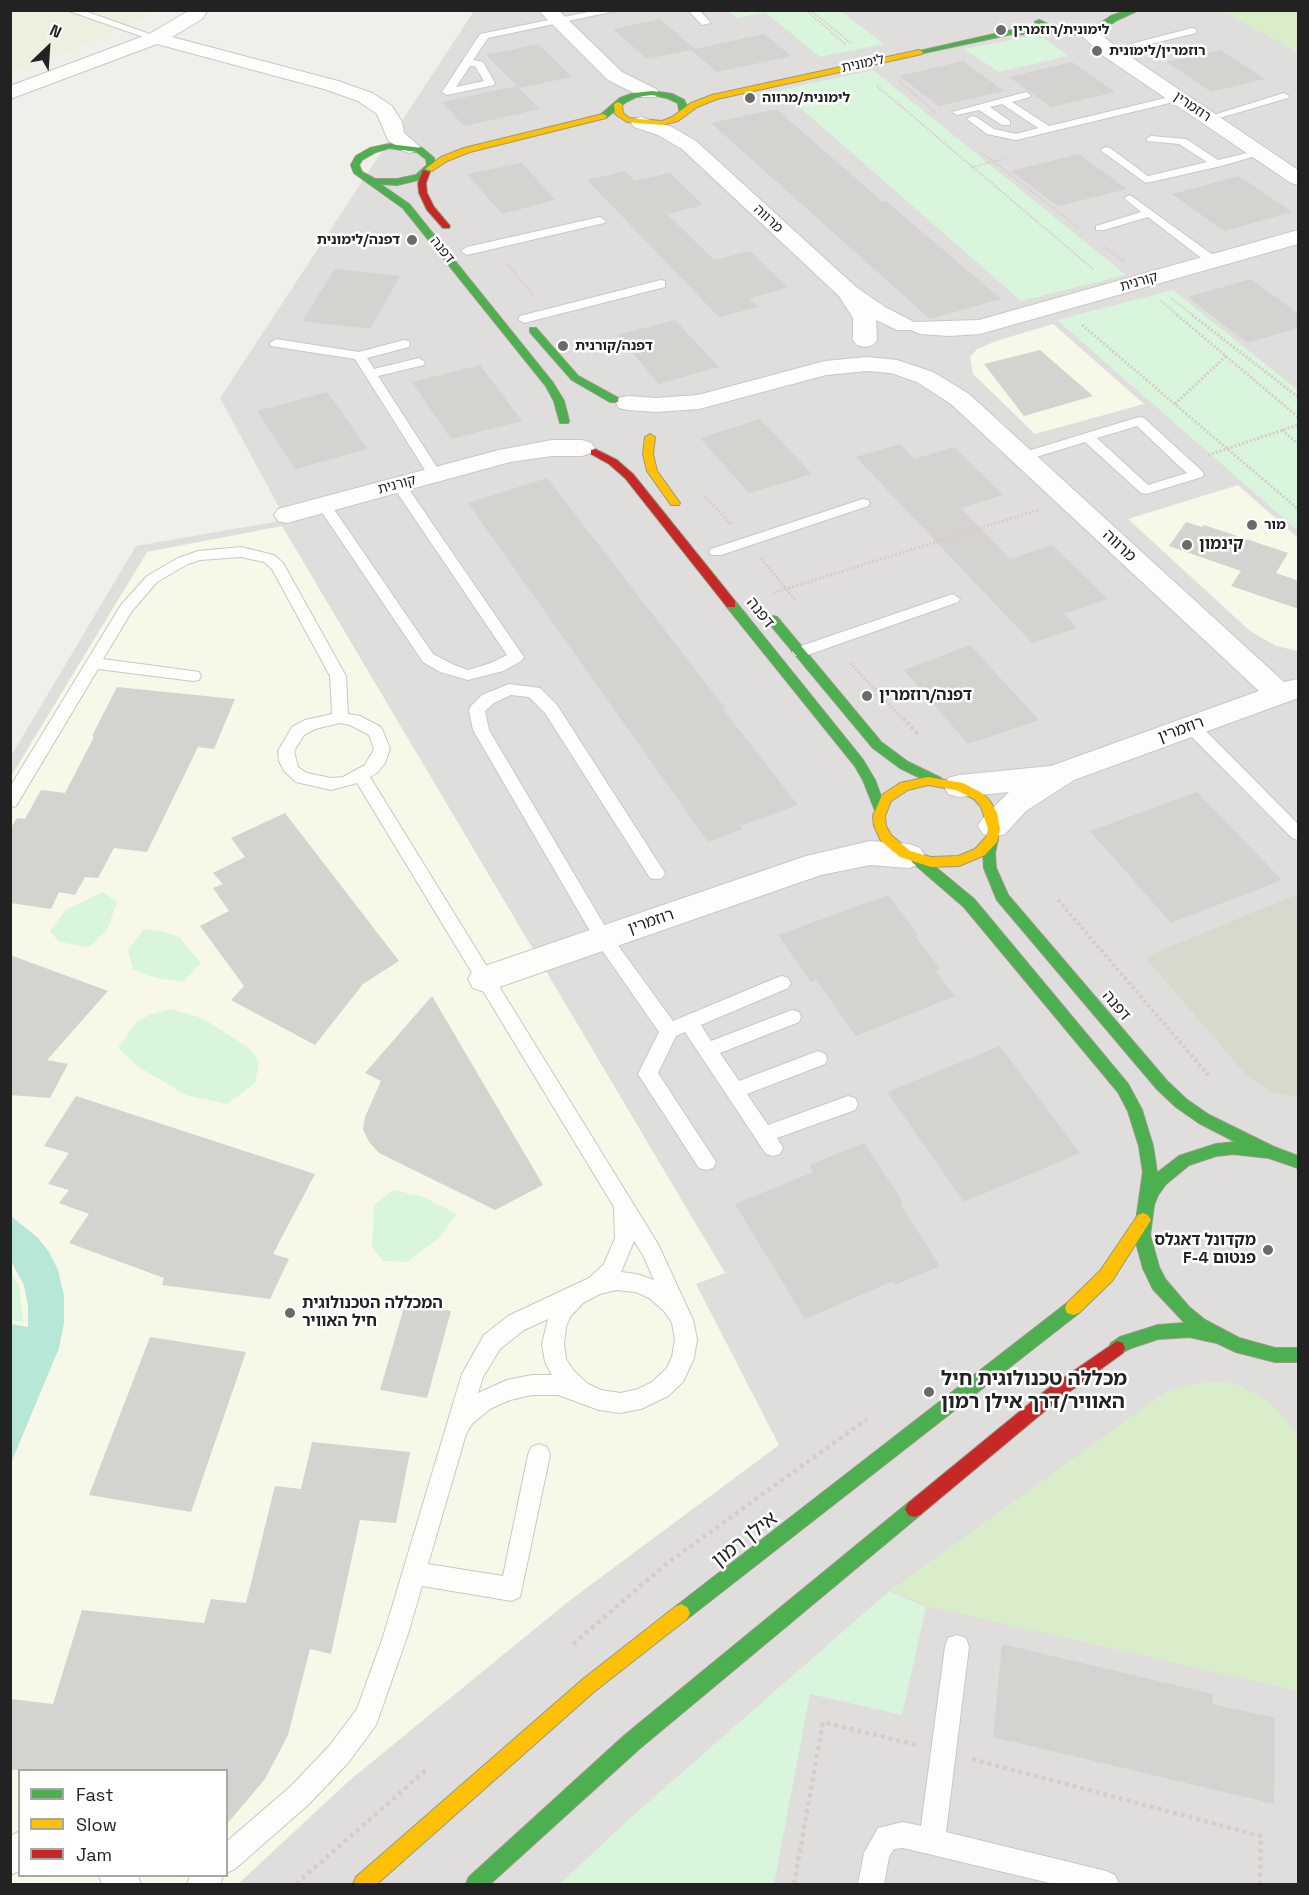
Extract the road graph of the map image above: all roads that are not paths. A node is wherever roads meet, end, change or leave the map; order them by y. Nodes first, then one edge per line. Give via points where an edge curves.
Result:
1 (71, 10) edge
2 (200, 10) edge
3 (615, 10) edge
4 (693, 10) edge
5 (1136, 10) edge
6 (1039, 13) edge
7 (552, 16) edge
8 (706, 23) dead end
9 (1097, 23) junction
10 (1056, 31) junction
11 (1192, 31) dead end
12 (1012, 32) junction
13 (156, 38) junction
14 (1109, 51) junction
15 (467, 62) dead end
16 (615, 76) junction
17 (10, 93) edge
18 (649, 93) junction
19 (1026, 95) dead end
20 (669, 96) junction
21 (715, 96) junction
22 (1284, 96) dead end
23 (1178, 98) junction
24 (1003, 100) junction
25 (619, 103) junction
26 (981, 106) junction
27 (957, 112) dead end
28 (681, 114) junction
29 (1209, 118) junction
30 (972, 119) dead end
31 (639, 123) junction
32 (1006, 123) dead end
33 (579, 124) junction
34 (394, 130) junction
35 (1048, 130) junction
36 (1151, 139) dead end
37 (689, 145) junction
38 (413, 148) junction
39 (467, 150) junction
40 (1106, 150) dead end
41 (368, 152) junction
42 (1260, 153) junction
43 (1217, 164) junction
44 (428, 170) junction
45 (368, 179) junction
46 (1299, 179) edge
47 (1130, 198) dead end
48 (1150, 213) junction
49 (600, 221) dead end
50 (1100, 228) dead end
51 (1299, 237) edge
52 (463, 247) joint
53 (1214, 261) junction
54 (661, 285) dead end
55 (848, 292) junction
56 (521, 315) joint
57 (913, 326) junction
58 (980, 327) junction
59 (864, 342) junction
60 (276, 343) dead end
61 (404, 344) dead end
62 (944, 353) junction
63 (359, 356) junction
64 (419, 362) dead end
65 (894, 367) junction
66 (825, 368) junction
67 (370, 374) junction
68 (960, 399) junction
69 (621, 401) junction
70 (699, 402) junction
71 (573, 414) junction
72 (645, 435) junction
73 (1087, 437) junction
74 (589, 450) junction
75 (508, 455) junction
76 (1023, 457) junction
77 (435, 475) junction
78 (399, 485) junction
79 (864, 503) dead end
80 (324, 505) junction
81 (287, 515) dead end
82 (686, 516) dead end
83 (716, 552) dead end
84 (755, 598) road end
85 (953, 599) dead end
86 (800, 652) junction
87 (94, 663) junction
88 (193, 676) dead end
89 (1289, 690) edge
90 (340, 718) junction
91 (1191, 726) junction
92 (1063, 773) junction
93 (361, 776) junction
94 (948, 783) junction
95 (10, 802) edge
96 (879, 813) junction
97 (993, 832) junction
98 (1299, 834) edge
99 (913, 857) junction
100 (817, 864) junction
101 (656, 873) dead end
102 (603, 938) junction
103 (485, 979) junction
104 (783, 983) dead end
105 (792, 1017) dead end
106 (689, 1023) junction
107 (669, 1031) junction
108 (707, 1050) junction
109 (818, 1059) dead end
110 (734, 1091) junction
111 (848, 1104) dead end
112 (1269, 1152) junction
113 (1295, 1158) edge
114 (706, 1162) dead end
115 (1146, 1204) junction
116 (623, 1205) junction
117 (1143, 1220) junction
118 (596, 1285) junction
119 (576, 1296) junction
120 (682, 1320) junction
121 (1216, 1336) junction
122 (1256, 1351) junction
123 (1299, 1355) edge
124 (1299, 1372) edge
125 (580, 1391) junction
126 (453, 1438) junction
127 (539, 1455) dead end
128 (413, 1572) junction
129 (957, 1647) dead end
130 (932, 1841) junction
131 (228, 1858) edge
132 (1052, 1878) edge
133 (363, 1884) edge
134 (476, 1884) edge
135 (871, 1884) edge
136 (1106, 1884) edge

1 - 13 lane
2 - 13 street
3 - 7 lane
4 - 8 lane
5 - 9 street
6 - 10 street via 1041,24
6 - 12 street, לימונית
7 - 15 lane via 484,36
7 - 16 street
9 - 10 street, לימונית
9 - 14 street, רוזמרין
10 - 12 street, לימונית
11 - 14 lane
12 - 21 street, לימונית
13 - 17 street
13 - 34 street via 357,94 385,110
14 - 23 street, רוזמרין
16 - 18 street
16 - 25 street via 620,89
18 - 20 street, לימונית
18 - 25 street via 630,96
19 - 24 lane
20 - 21 street, לימונית
20 - 28 street via 681,102
21 - 28 street, לימונית
22 - 29 lane
23 - 29 street, רוזמרין
23 - 35 lane
24 - 26 lane
24 - 35 lane
25 - 31 street via 619,114
25 - 33 street via 608,114
26 - 27 lane
26 - 32 lane
28 - 31 street, לימונית via 662,123
28 - 37 street, מרווה via 679,128
29 - 42 street, רוזמרין
30 - 35 lane via 991,132 1008,136
31 - 33 street
31 - 37 street, מרווה via 665,130
33 - 39 street
34 - 38 street via 398,140
34 - 41 street
36 - 43 lane via 1182,141
37 - 55 street, מרווה
38 - 39 street
38 - 41 street via 389,146
38 - 44 street via 430,158
39 - 44 street
40 - 43 lane via 1146,180
41 - 45 street via 355,166
42 - 43 lane
42 - 46 street, רוזמרין
44 - 45 street via 416,178 397,182
44 - 52 street, דפנה via 422,186 426,201
45 - 71 street, דפנה via 396,197 414,215
47 - 48 lane
48 - 50 lane
48 - 53 lane
49 - 52 lane via 492,246
51 - 53 street, קורנית
53 - 58 street, קורנית
54 - 56 lane via 549,313
55 - 57 street, מרווה via 877,312
55 - 59 street, מרווה via 864,318
56 - 69 street via 575,378
57 - 58 street, קורנית
57 - 59 street via 877,329
57 - 62 street, מרווה via 934,333
58 - 62 street, קורנית
59 - 65 street via 871,356
59 - 66 street via 852,354
60 - 63 lane
61 - 63 lane
62 - 65 street, קורנית via 922,367
62 - 68 street, מרווה via 942,373
63 - 67 lane
64 - 67 lane
65 - 66 street via 867,364
65 - 68 street, מרווה via 925,377
66 - 70 street
67 - 77 lane
68 - 76 street, מרווה
69 - 70 street via 649,405
69 - 71 street
69 - 72 street via 645,410
70 - 72 street
71 - 74 street, דפנה via 565,436
71 - 75 street, קורנית via 543,440
72 - 74 street
72 - 82 street via 652,471
73 - 73 lane via 1146,490 1197,474 1140,421
73 - 76 lane
74 - 75 street, קורנית via 552,448
74 - 96 street, דפנה via 613,462 629,476 859,763
75 - 77 street, קורנית
76 - 89 street, מרווה
77 - 78 street, קורנית
78 - 80 street, קורנית
78 - 80 lane via 516,657 468,675 428,658
79 - 83 lane
80 - 81 street, קורנית
84 - 86 street, דפנה
85 - 86 lane
86 - 94 street, דפנה via 877,745 904,765
87 - 88 lane
87 - 90 lane via 126,608 168,568 220,553 257,554 278,566 338,676
87 - 95 lane
89 - 91 street, רוזמרין
90 - 93 lane via 366,724 380,740 379,759
90 - 93 lane via 310,724 298,731 286,751 287,761 292,771 315,783 331,784
91 - 92 street, רוזמרין
91 - 98 lane
92 - 94 street, רוזמרין via 1012,782
92 - 97 street, רוזמרין via 1015,803
93 - 103 lane
94 - 96 street via 920,781 897,789 886,798
94 - 97 street via 978,796 986,804
96 - 99 street via 886,838
96 - 100 street, רוזמרין via 876,823 859,840
97 - 99 street via 980,852 962,861 945,863
97 - 112 street, דפנה via 990,868 1002,897 1161,1085 1204,1119
99 - 100 street, רוזמרין via 870,854
99 - 115 street via 969,903 1123,1088 1135,1110 1146,1146 1150,1172
100 - 102 street, רוזמרין
101 - 102 lane via 551,709 534,692 509,689 488,699 477,710 481,730
102 - 103 street, רוזמרין
102 - 107 lane
103 - 116 lane
104 - 106 lane
105 - 108 lane
106 - 107 lane
106 - 108 lane
107 - 114 lane via 648,1074
108 - 110 lane
109 - 110 lane
110 - 111 lane via 768,1141
112 - 113 street
112 - 115 street via 1216,1150 1192,1157 1161,1179
115 - 117 street
116 - 118 lane via 625,1238 611,1271
116 - 120 lane via 651,1250
117 - 121 street via 1145,1251 1159,1284 1184,1312
117 - 133 street, אילן רמון via 1106,1276 1068,1313 589,1685
118 - 119 lane
118 - 120 lane via 616,1281 637,1283 656,1291
119 - 125 lane via 555,1326 553,1344 556,1362
119 - 126 lane via 516,1323 492,1342 473,1374
120 - 125 lane via 686,1339 683,1358 675,1375 660,1389 641,1399 620,1403 599,1400
121 - 122 street
121 - 134 street via 1189,1330 1158,1332 1126,1342 1052,1395 632,1742
122 - 123 street
122 - 124 street
125 - 126 lane via 558,1385 507,1390 482,1402 464,1417
126 - 128 lane
127 - 128 lane via 512,1589
128 - 131 lane via 367,1716 339,1754 300,1795
129 - 130 lane
130 - 132 lane
130 - 135 lane via 903,1835 887,1837 877,1853
132 - 136 lane

